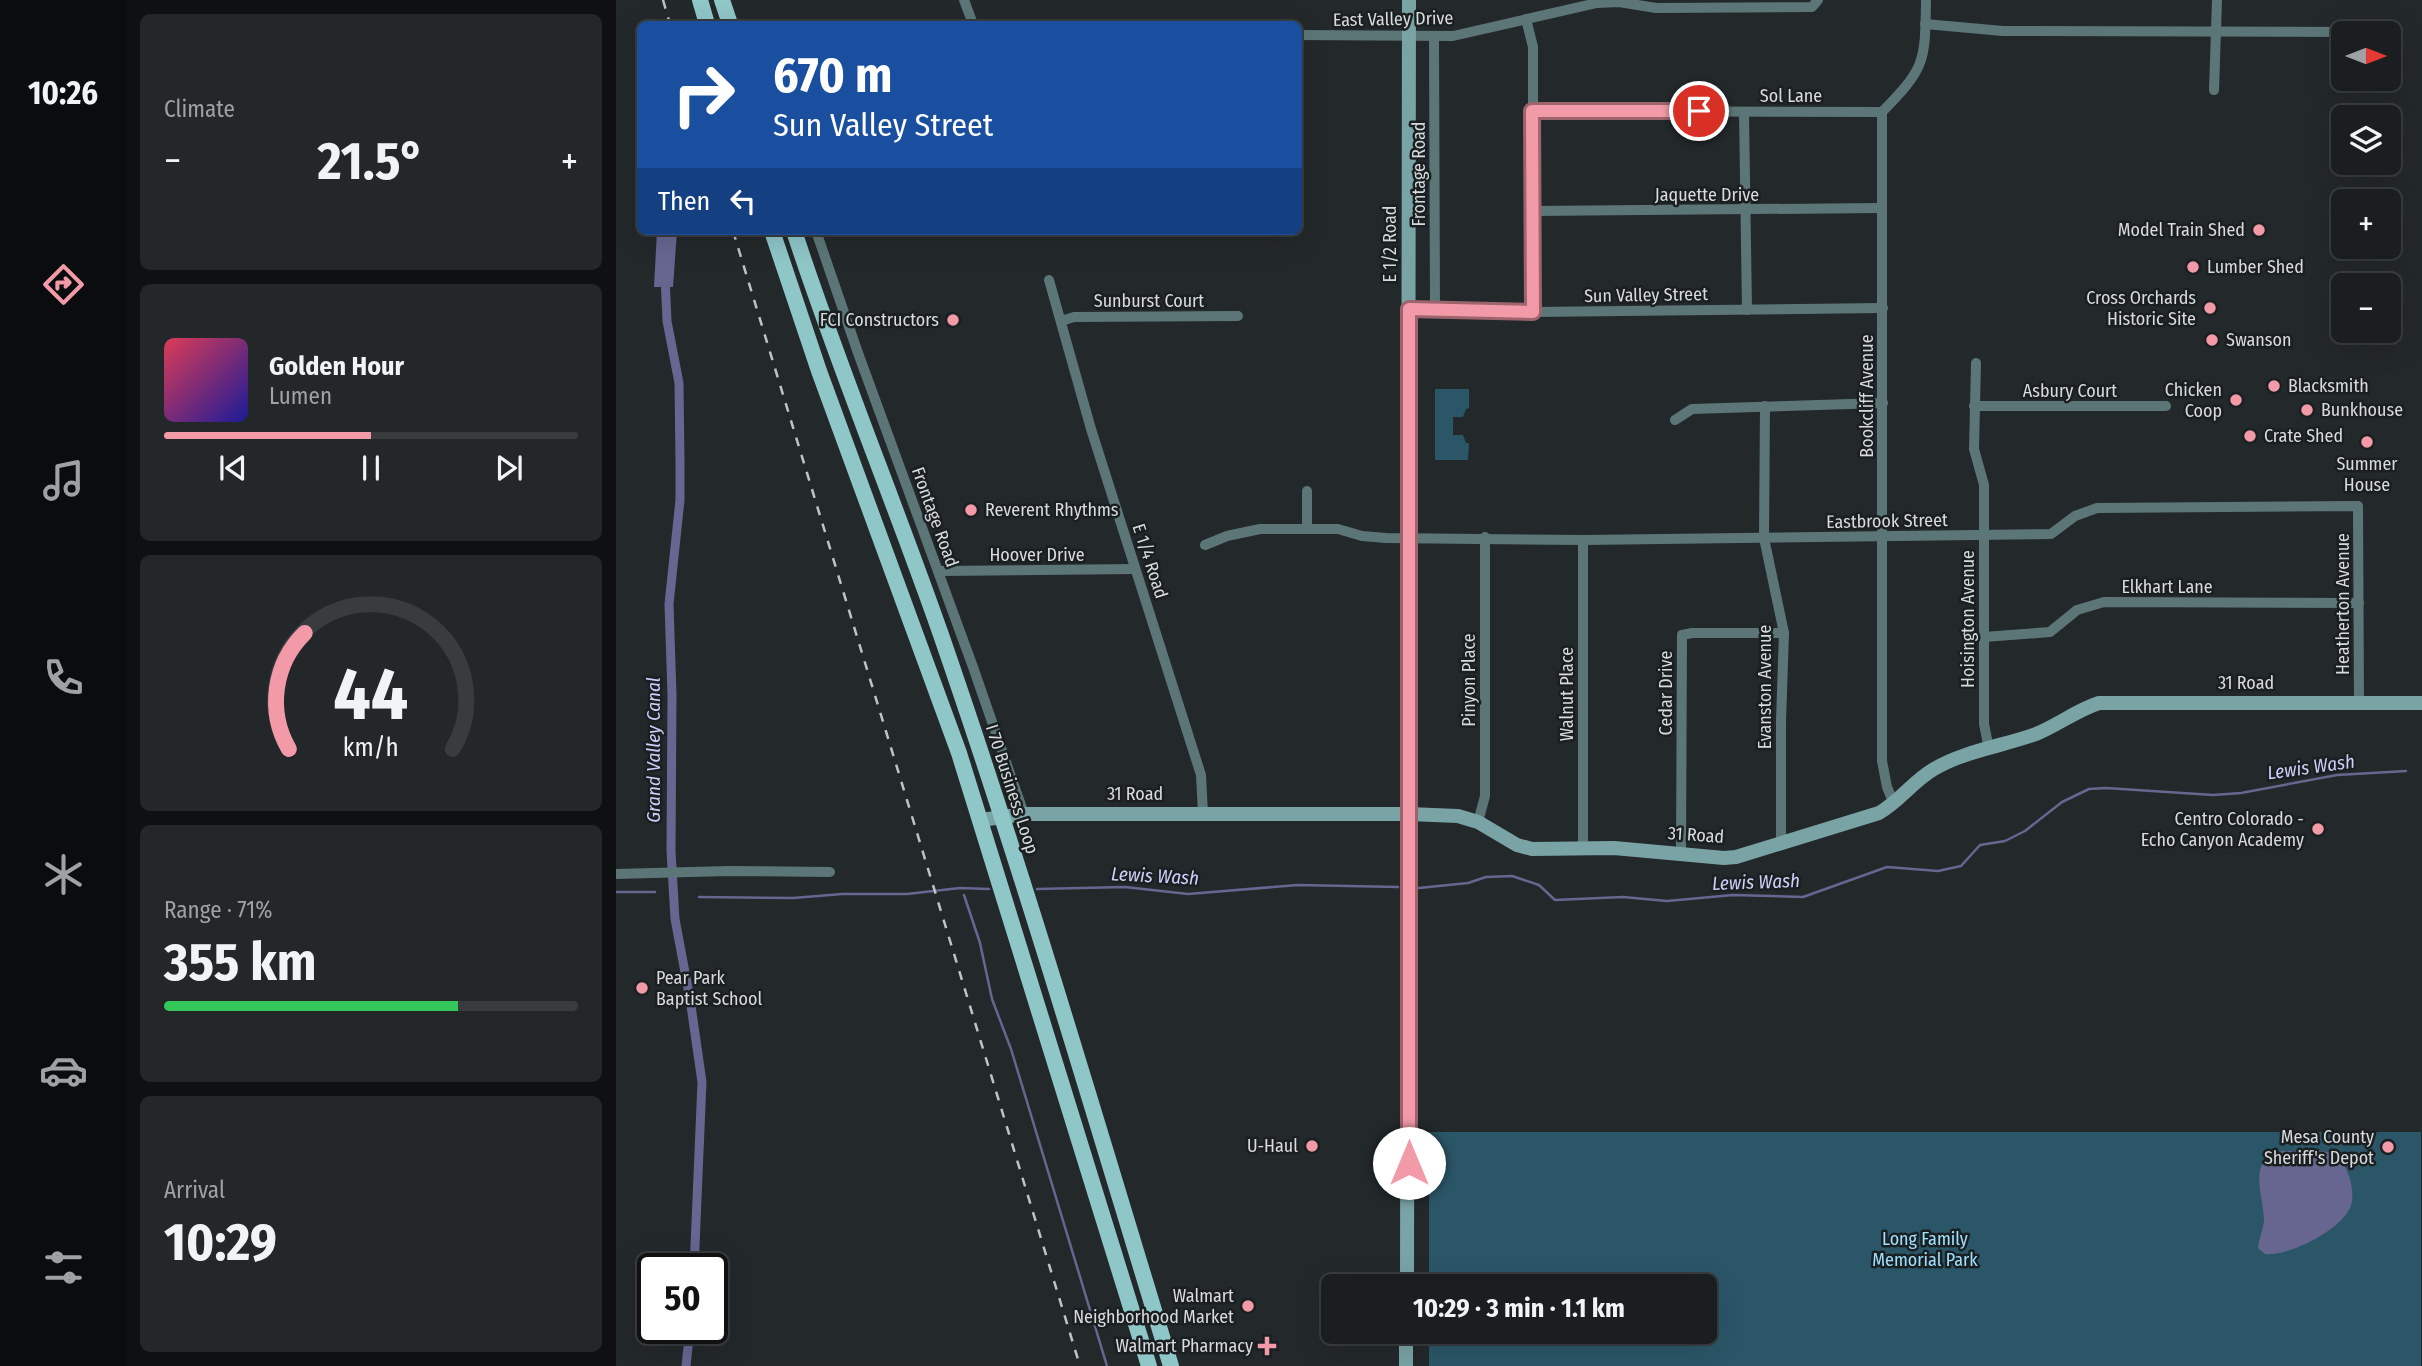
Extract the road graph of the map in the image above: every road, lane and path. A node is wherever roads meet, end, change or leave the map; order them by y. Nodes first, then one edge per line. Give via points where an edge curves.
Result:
1 (700, 0) edge
2 (722, 0) edge
3 (964, 0) edge
4 (1409, 0) edge
5 (1818, 0) edge
6 (1926, 0) edge
7 (2217, 0) edge
8 (1526, 19) junction
9 (706, 21) edge
10 (729, 21) edge
11 (972, 21) edge
12 (1925, 24) junction
13 (2215, 32) junction
14 (2331, 32) edge
15 (1302, 35) edge
16 (1409, 37) junction
17 (1434, 37) junction
18 (2214, 90) dead end
19 (1532, 111) junction
20 (1744, 112) junction
21 (1882, 112) junction
22 (1881, 208) junction
23 (1533, 211) junction
24 (1746, 211) junction
25 (773, 235) edge
26 (795, 235) edge
27 (817, 235) edge
28 (1049, 279) dead end
29 (1883, 308) junction
30 (1409, 309) junction
31 (1435, 310) junction
32 (1748, 310) junction
33 (1533, 312) junction
34 (1238, 316) dead end
35 (1060, 321) junction
36 (1976, 363) dead end
37 (1883, 403) junction
38 (1765, 406) junction
39 (1975, 406) junction
40 (2166, 406) dead end
41 (1675, 420) dead end
42 (1307, 491) dead end
43 (2358, 506) joint
44 (1307, 529) junction
45 (1983, 535) junction
46 (1409, 537) junction
47 (1485, 537) junction
48 (1881, 537) junction
49 (1764, 538) junction
50 (1583, 540) junction
51 (1205, 545) dead end
52 (1135, 569) junction
53 (939, 571) junction
54 (2358, 603) junction
55 (1784, 633) junction
56 (1984, 637) junction
57 (2359, 702) junction
58 (2422, 704) edge
59 (1989, 749) junction
60 (1894, 804) junction
61 (1024, 814) junction
62 (1203, 814) junction
63 (1409, 814) junction
64 (1002, 817) junction
65 (981, 820) junction
66 (1478, 822) junction
67 (1781, 843) junction
68 (1583, 849) junction
69 (1681, 855) junction
70 (830, 872) dead end
71 (616, 874) edge
72 (1407, 1274) edge
73 (1406, 1344) edge
74 (1149, 1366) edge
75 (1172, 1366) edge
76 (1406, 1366) edge

1 - 9 main road
2 - 10 main road
3 - 11 street
4 - 16 street, E 1/2 Road
5 - 8 street, East Valley Drive via 1812,7 1656,8 1597,3
6 - 12 street
7 - 13 street
8 - 17 street, East Valley Drive
8 - 19 street via 1532,47
12 - 13 street via 2003,31
12 - 21 street via 1920,67
13 - 14 street
13 - 18 street
15 - 16 street, East Valley Drive
16 - 17 street, East Valley Drive
16 - 30 street, E 1/2 Road
17 - 31 street, Frontage Road
19 - 20 street, Sol Lane
19 - 23 street
20 - 21 street, Sol Lane
20 - 24 street
21 - 22 street, Bookcliff Avenue
22 - 24 street, Jaquette Drive
22 - 29 street, Bookcliff Avenue
23 - 24 street, Jaquette Drive
23 - 33 street
24 - 32 street
25 - 65 main road
26 - 64 main road, I 70 Business Loop via 824,324 939,629
27 - 53 street, Frontage Road
28 - 35 street, E 1/4 Road
29 - 32 street, Sun Valley Street
29 - 37 street, Bookcliff Avenue
30 - 31 street, Sun Valley Street
30 - 46 street, E 1/2 Road
31 - 33 street, Sun Valley Street
32 - 33 street, Sun Valley Street
34 - 35 street, Sunburst Court via 1074,317
35 - 52 street, E 1/4 Road
36 - 39 street, Hoisington Avenue
37 - 38 street
37 - 48 street, Bookcliff Avenue
38 - 41 street via 1692,409
38 - 49 street, Evanston Avenue
39 - 40 street, Asbury Court
39 - 45 street, Hoisington Avenue via 1974,449 1984,485
42 - 44 street
43 - 45 street, Eastbrook Street via 2097,508 2075,516 2051,534
43 - 54 street, Heatherton Avenue
44 - 46 street, Eastbrook Street
44 - 51 street, Eastbrook Street via 1260,529
45 - 48 street, Eastbrook Street
45 - 56 street, Hoisington Avenue
46 - 47 street, Eastbrook Street
46 - 63 street, E 1/2 Road
47 - 50 street, Eastbrook Street
47 - 66 street, Pinyon Place via 1485,796
48 - 49 street, Eastbrook Street
48 - 60 street, Bookcliff Avenue via 1882,761
49 - 50 street, Eastbrook Street
49 - 55 street, Evanston Avenue
50 - 68 street, Walnut Place
52 - 53 street, Hoover Drive
52 - 62 street, E 1/4 Road via 1201,775
53 - 61 street, Frontage Road
54 - 56 street, Elkhart Lane via 2104,602 2077,610 2050,632
54 - 57 street, Heatherton Avenue
55 - 67 street, Evanston Avenue
55 - 69 street, Cedar Drive via 1682,635
56 - 59 street, Hoisington Avenue via 1984,724
57 - 58 street, 31 Road
57 - 59 street, 31 Road via 2099,703 2051,727
59 - 60 street, 31 Road via 1937,767
60 - 67 street, 31 Road
61 - 62 street, 31 Road
61 - 64 street, 31 Road
62 - 63 street, 31 Road
63 - 66 street, 31 Road via 1458,816
63 - 72 street, E 1/2 Road
64 - 65 street, 31 Road
64 - 75 main road, I 70 Business Loop
65 - 74 main road
66 - 68 street, 31 Road via 1532,849
67 - 69 street, 31 Road via 1724,858
68 - 69 street, 31 Road
70 - 71 street
73 - 76 street

